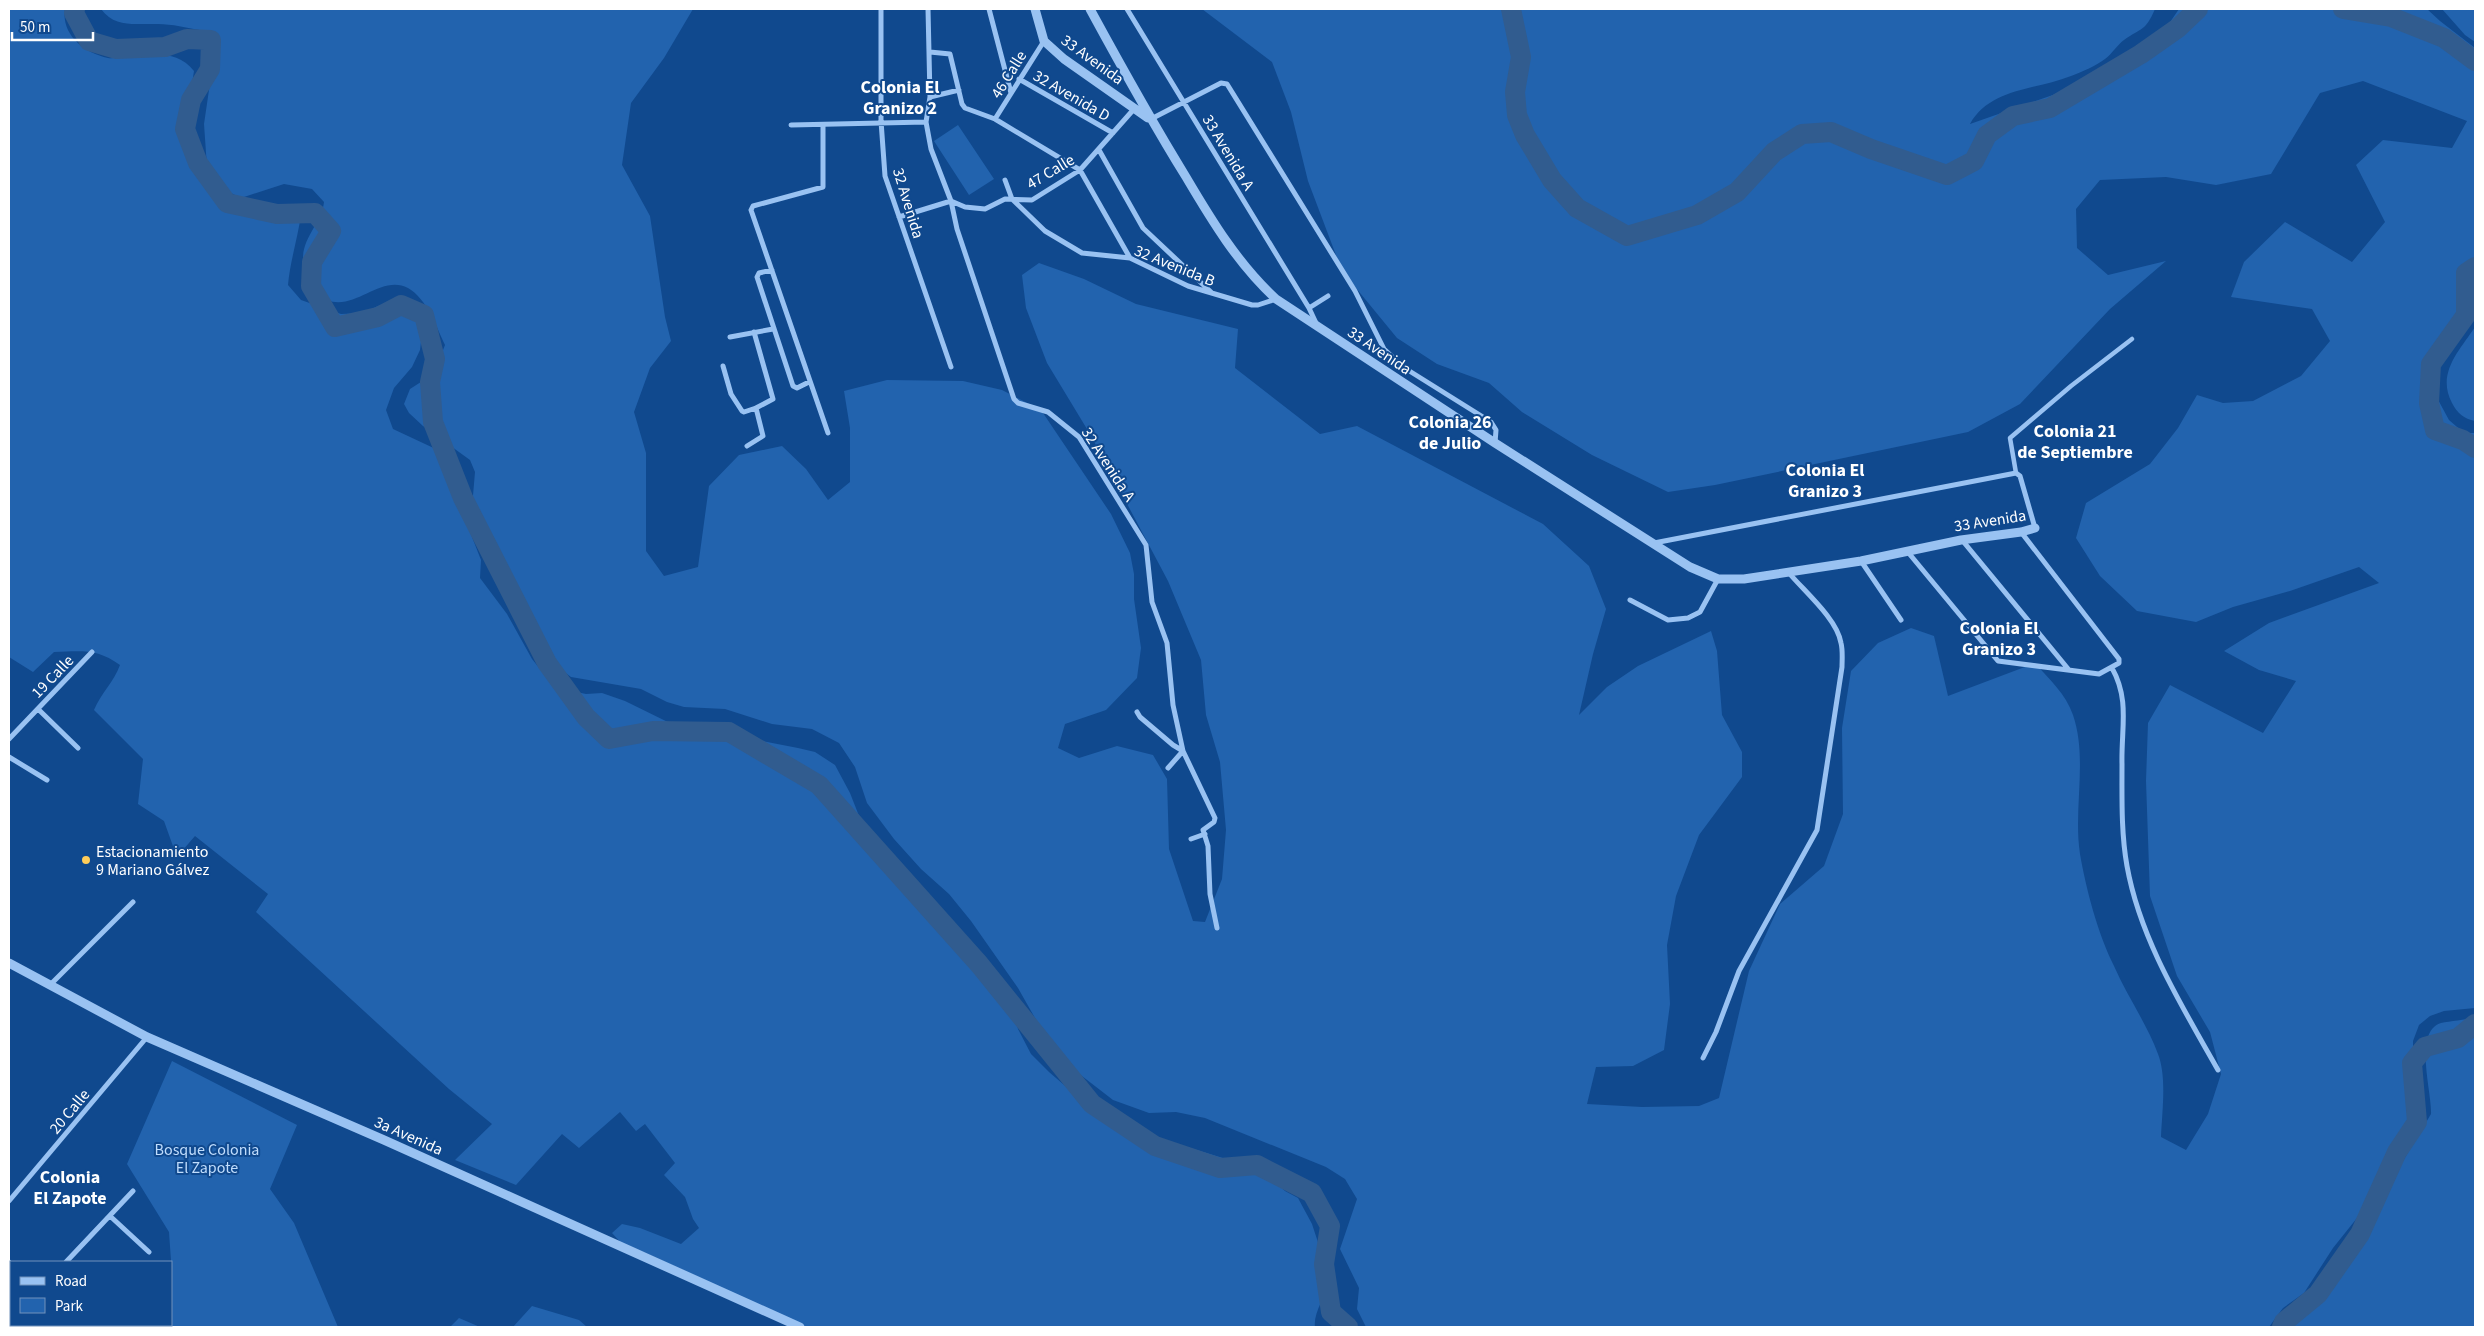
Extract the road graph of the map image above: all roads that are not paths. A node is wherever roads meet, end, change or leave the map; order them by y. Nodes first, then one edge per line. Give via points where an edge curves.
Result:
1 (881, 9) edge
2 (928, 9) edge
3 (989, 9) edge
4 (1035, 9) edge
5 (1090, 9) edge
6 (1127, 9) edge
7 (1044, 41) junction
8 (930, 52) junction
9 (1019, 78) junction
10 (1133, 89) junction
11 (959, 90) junction
12 (1011, 93) junction
13 (930, 97) junction
14 (1120, 98) junction
15 (1185, 103) junction
16 (1134, 109) junction
17 (995, 119) junction
18 (1151, 119) junction
19 (881, 121) junction
20 (926, 122) junction
21 (790, 125) dead end
22 (823, 126) junction
23 (1113, 133) junction
24 (1099, 150) junction
25 (1080, 170) junction
26 (1005, 180) dead end
27 (1012, 199) junction
28 (951, 201) junction
29 (899, 217) junction
30 (1130, 258) junction
31 (772, 270) junction
32 (1215, 295) junction
33 (1328, 296) dead end
34 (1276, 299) junction
35 (1309, 308) junction
36 (1316, 324) junction
37 (773, 329) junction
38 (754, 332) junction
39 (730, 337) dead end
40 (2132, 339) dead end
41 (723, 366) dead end
42 (950, 367) dead end
43 (810, 382) junction
44 (756, 408) junction
45 (828, 433) dead end
46 (1494, 443) junction
47 (747, 446) dead end
48 (2016, 473) junction
49 (2036, 528) joint
50 (2022, 532) junction
51 (1962, 540) junction
52 (1654, 543) junction
53 (1907, 551) junction
54 (1862, 561) junction
55 (1789, 573) junction
56 (1718, 579) junction
57 (1630, 600) dead end
58 (1901, 620) dead end
59 (92, 652) dead end
60 (2112, 668) junction
61 (2069, 670) junction
62 (38, 709) junction
63 (1137, 712) dead end
64 (9, 739) edge
65 (78, 748) dead end
66 (1184, 751) junction
67 (9, 757) edge
68 (1168, 768) dead end
69 (47, 780) dead end
70 (1204, 834) junction
71 (1191, 840) dead end
72 (132, 902) dead end
73 (1217, 928) dead end
74 (9, 962) edge
75 (50, 985) junction
76 (147, 1037) junction
77 (1703, 1058) dead end
78 (2218, 1070) dead end
79 (133, 1191) dead end
80 (9, 1201) edge
81 (110, 1216) junction
82 (149, 1252) dead end
83 (67, 1261) edge
84 (800, 1327) edge

1 - 19 street, 32 Avenida
2 - 8 street, 32 Avenida A
3 - 12 street, 32 Avenida D
4 - 7 street, 33 Avenida
5 - 10 street, 33 Avenida
6 - 15 street, 33 Avenida A
7 - 9 street, 46 Calle
7 - 14 street, 33 Avenida
8 - 11 street via 950,54
8 - 13 street, 32 Avenida A
9 - 12 street, 46 Calle
9 - 23 street, 32 Avenida D
10 - 14 street
10 - 18 street, 33 Avenida
11 - 13 street
11 - 17 street, 46 Calle via 965,108
12 - 17 street, 46 Calle
13 - 20 street, 32 Avenida A
14 - 16 street, 33 Avenida
15 - 18 street
15 - 35 street, 33 Avenida A
15 - 46 street via 1221,83 1227,84 1355,291 1384,350 1403,367 1491,422 1496,430
16 - 18 street, 33 Avenida
16 - 23 street, 47 Calle
17 - 25 street
18 - 34 street, 33 Avenida via 1226,243 1260,285
19 - 20 street
19 - 22 street
19 - 29 street, 32 Avenida via 885,176
20 - 28 street, 32 Avenida A via 931,149
21 - 22 street
22 - 31 street via 823,187 751,208
23 - 24 street, 47 Calle
24 - 25 street, 47 Calle
24 - 32 street via 1143,228
25 - 27 street, 47 Calle via 1032,200
25 - 30 street
26 - 27 street, 32 Avenida B
27 - 28 street, 47 Calle via 985,209 965,207
27 - 30 street, 32 Avenida B via 1045,231 1082,253
28 - 29 street
28 - 66 street, 32 Avenida A via 957,229 1014,399 1048,412 1079,437 1146,545 1152,602 1167,643 1173,705
29 - 42 street, 32 Avenida
30 - 32 street, 32 Avenida B via 1188,286
31 - 37 street via 759,273 757,277
31 - 43 street
32 - 34 street, 32 Avenida B via 1258,305
33 - 35 street
34 - 36 street, 33 Avenida
35 - 36 street, 33 Avenida A
36 - 46 street, 33 Avenida
37 - 38 street
37 - 43 street via 793,386 797,388
38 - 39 street
38 - 44 street via 773,396 771,402
40 - 48 street via 2010,438
41 - 44 street via 731,394 742,411
43 - 45 street
44 - 47 street via 762,436
46 - 52 street, 33 Avenida
48 - 49 street, 33 Avenida via 2020,476
48 - 52 street
49 - 50 street, 33 Avenida
50 - 51 street, 33 Avenida
50 - 60 street via 2119,660
51 - 53 street, 33 Avenida
51 - 61 street
52 - 56 street, 33 Avenida via 1690,567
53 - 54 street, 33 Avenida
53 - 61 street via 1998,661
54 - 55 street, 33 Avenida
54 - 58 street
55 - 56 street, 33 Avenida
55 - 77 street via 1838,632 1842,644 1842,668 1817,830 1739,971
56 - 57 street via 1700,612 1688,618 1668,620
59 - 62 street, 19 Calle
60 - 61 street via 2099,674
60 - 78 street via 2121,687 2125,712 2122,762 2124,822 2127,865 2136,904 2178,999
62 - 64 street, 19 Calle
62 - 65 street
63 - 66 street
66 - 68 street
66 - 70 street, 32 Avenida A via 1215,818 1204,828
67 - 69 street
70 - 71 street
70 - 73 street
72 - 75 street
74 - 75 street, 3a Avenida
75 - 76 street, 3a Avenida
76 - 80 street, 20 Calle
76 - 84 street, 3a Avenida
79 - 81 street
81 - 82 street
81 - 83 street

